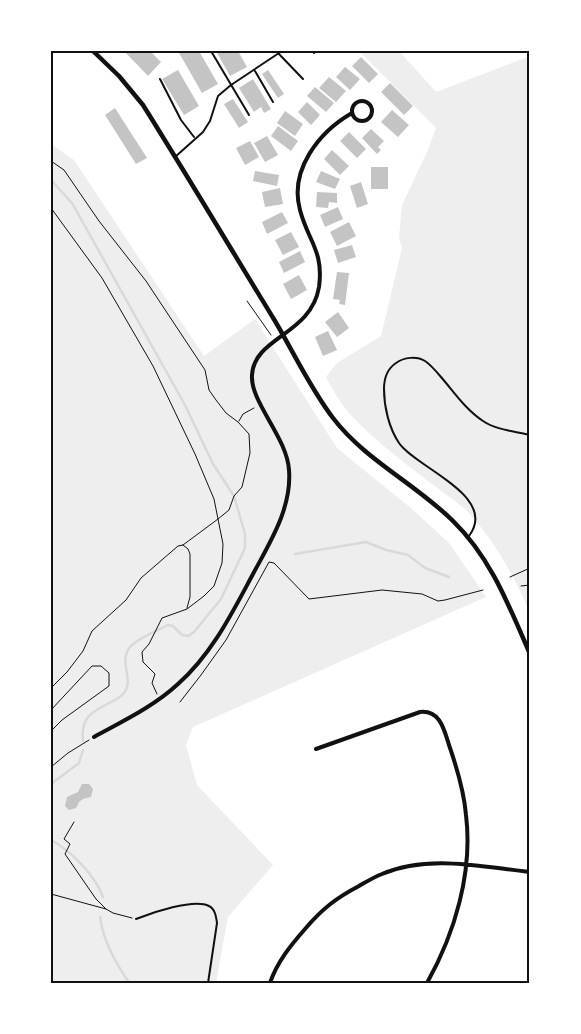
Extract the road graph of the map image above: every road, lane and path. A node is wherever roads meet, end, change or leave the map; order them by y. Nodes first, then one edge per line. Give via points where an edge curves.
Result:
1 (93, 51) edge
2 (211, 51) edge
3 (282, 51) edge
4 (279, 54) junction
5 (255, 71) junction
6 (303, 79) dead end
7 (160, 80) dead end
8 (231, 85) junction
9 (273, 102) dead end
10 (352, 113) junction
11 (250, 115) dead end
12 (194, 138) junction
13 (175, 157) junction
14 (51, 161) edge
15 (51, 208) edge
16 (247, 301) dead end
17 (284, 336) junction
18 (276, 341) junction
19 (261, 404) junction
20 (238, 422) junction
21 (530, 434) edge
22 (218, 519) junction
23 (468, 537) junction
24 (183, 545) junction
25 (530, 568) edge
26 (510, 577) dead end
27 (530, 585) edge
28 (521, 586) dead end
29 (483, 590) dead end
30 (187, 609) junction
31 (530, 654) edge
32 (51, 688) edge
33 (160, 700) junction
34 (180, 702) dead end
35 (51, 710) edge
36 (51, 731) edge
37 (94, 737) joint
38 (316, 749) dead end
39 (51, 767) edge
40 (74, 822) dead end
41 (466, 866) junction
42 (530, 872) edge
43 (51, 894) edge
44 (106, 909) junction
45 (136, 919) joint
46 (208, 983) edge
47 (270, 983) edge
48 (427, 983) edge

1 - 13 street via 144,105
2 - 8 lane
3 - 4 lane
4 - 5 lane
4 - 6 lane
5 - 8 lane
5 - 9 lane
7 - 12 lane
8 - 11 lane
8 - 12 lane via 218,96 210,121
10 - 10 street via 356,119 366,120 372,113 372,106 360,100
10 - 17 street via 327,132 302,168 297,190 299,209 319,258 319,288 307,316
12 - 13 lane
13 - 17 street
14 - 20 path via 64,170 146,281 205,370 209,390 226,413
15 - 22 path via 102,278 153,366 214,499
16 - 18 path
17 - 18 street
17 - 23 street via 320,400 350,437 447,515
18 - 19 street via 254,362 251,376
19 - 20 path via 243,414
19 - 33 street via 287,455 289,485 284,511 219,636 199,663
20 - 22 path via 249,434 250,453 242,487 234,496 229,510
21 - 23 lane via 485,423 424,360 400,360 386,373 384,400 392,429 408,452 463,493 475,519
22 - 24 path
22 - 30 path via 222,563 214,586
23 - 31 street via 500,584
24 - 30 path via 190,554
24 - 32 path via 141,578 126,600 92,631 83,650
25 - 26 path
27 - 28 path
29 - 34 path via 445,600 382,590 309,599 274,563 269,562 226,640
30 - 33 path via 162,618 150,644 142,652 144,662 155,674 152,684
33 - 37 street
35 - 36 path via 92,666 101,666 109,673 109,686
37 - 39 path
38 - 41 street via 420,712 436,715 458,771 464,801
40 - 44 path via 64,839 70,844 65,854
41 - 42 street
41 - 47 street via 410,866 383,873 338,897 309,924 287,951
41 - 48 street via 448,940
43 - 44 path
44 - 45 path
45 - 46 lane via 191,904 208,905 217,922

